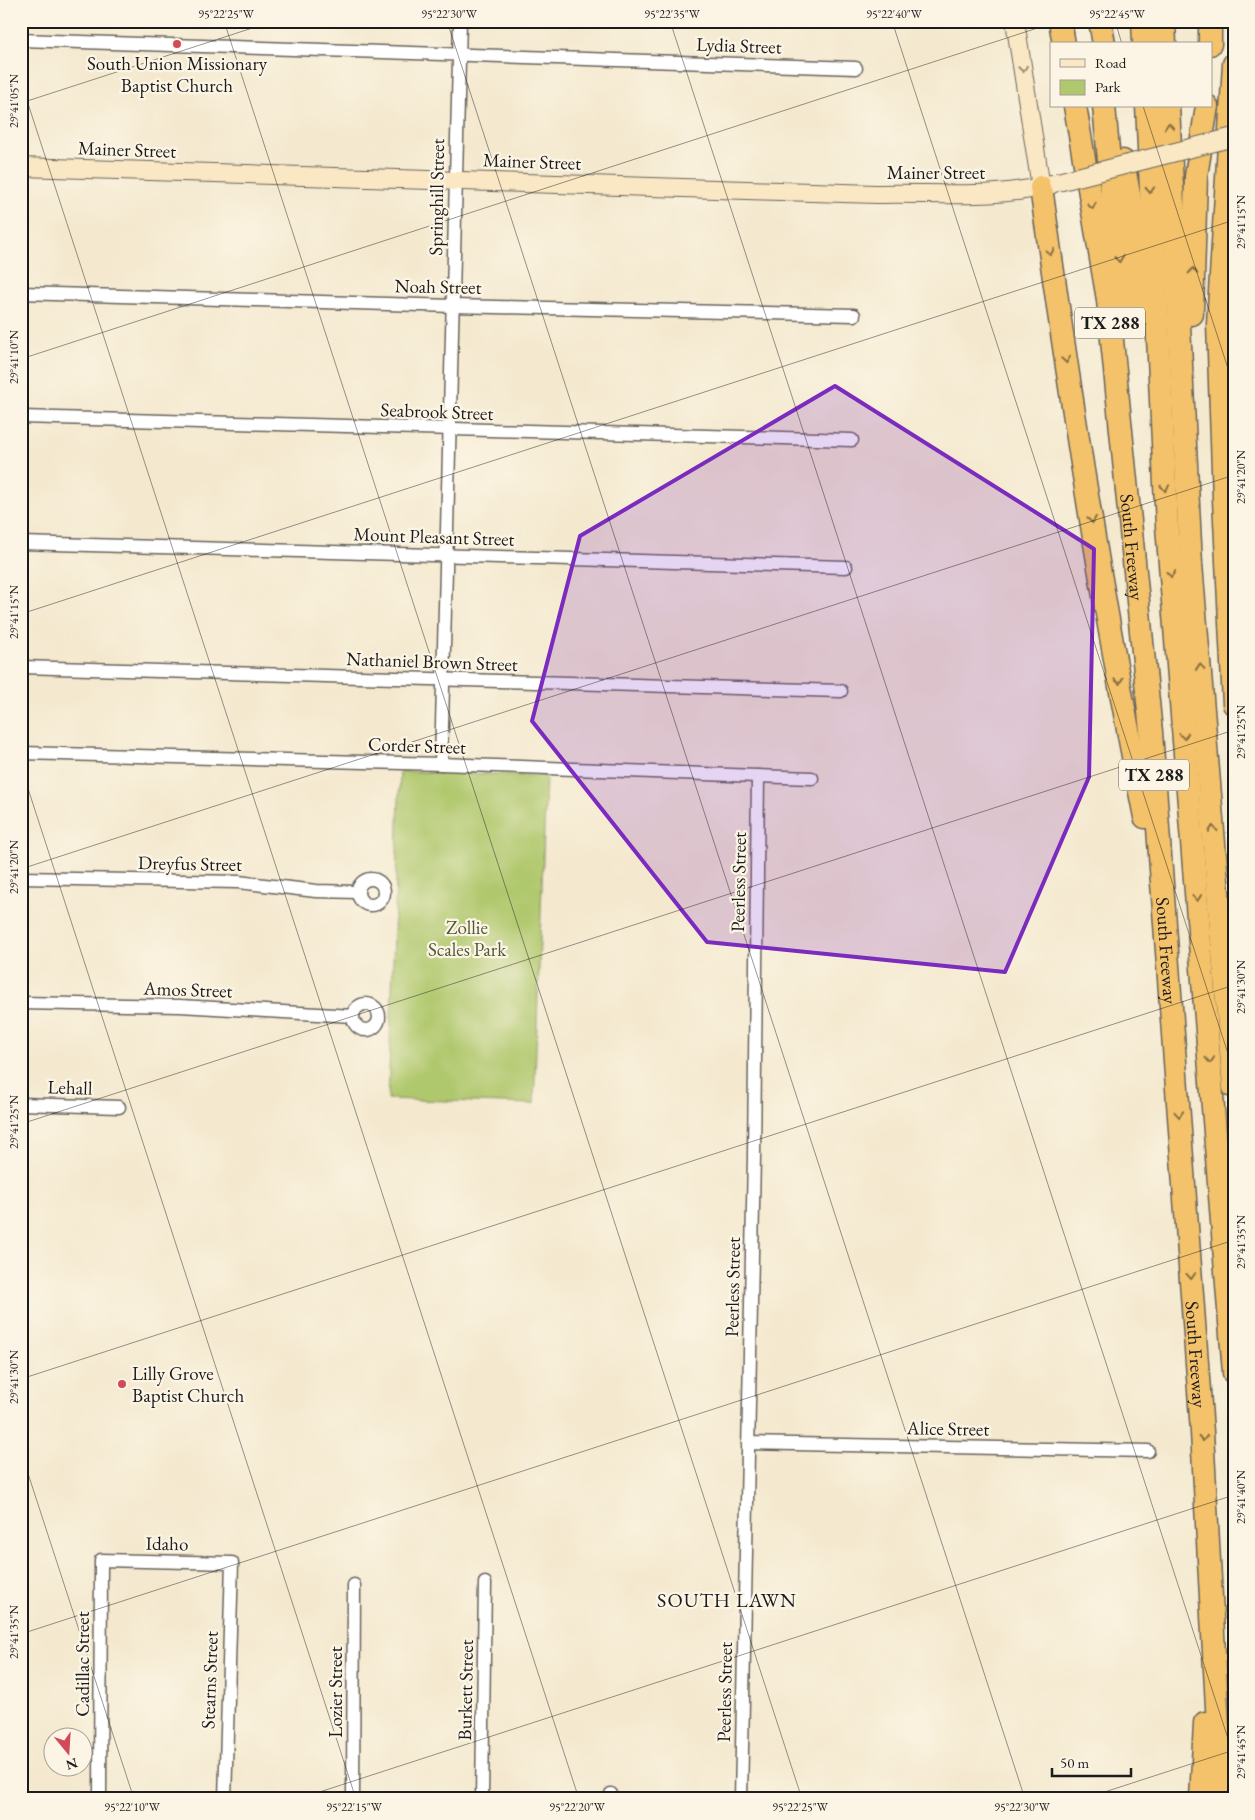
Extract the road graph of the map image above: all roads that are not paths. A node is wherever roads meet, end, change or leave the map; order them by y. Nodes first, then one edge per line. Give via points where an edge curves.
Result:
1 (460, 21) edge
2 (1015, 21) edge
3 (1060, 21) edge
4 (1099, 21) edge
5 (1143, 21) edge
6 (1164, 21) edge
7 (1210, 21) edge
8 (21, 40) edge
9 (1064, 42) edge
10 (1099, 42) edge
11 (1104, 42) edge
12 (1144, 42) edge
13 (1165, 42) edge
14 (1210, 42) edge
15 (459, 55) junction
16 (1234, 64) edge
17 (856, 68) dead end
18 (1075, 108) edge
19 (1104, 108) edge
20 (1114, 108) edge
21 (1146, 108) edge
22 (1168, 108) edge
23 (1208, 108) edge
24 (1208, 108) edge
25 (1234, 137) edge
26 (21, 167) edge
27 (456, 180) junction
28 (1050, 184) junction
29 (21, 293) edge
30 (452, 306) junction
31 (854, 315) dead end
32 (1218, 324) junction
33 (1161, 409) junction
34 (21, 417) edge
35 (450, 430) junction
36 (852, 440) dead end
37 (1133, 542) junction
38 (21, 543) edge
39 (446, 555) junction
40 (1192, 564) junction
41 (846, 567) dead end
42 (21, 667) edge
43 (444, 680) junction
44 (841, 691) dead end
45 (1234, 704) edge
46 (21, 753) edge
47 (441, 764) junction
48 (758, 776) junction
49 (812, 778) dead end
50 (21, 878) edge
51 (358, 892) dead end
52 (1164, 908) junction
53 (21, 1003) edge
54 (353, 1016) dead end
55 (1234, 1087) edge
56 (21, 1104) edge
57 (118, 1107) dead end
58 (1234, 1373) edge
59 (748, 1443) junction
60 (1148, 1451) dead end
61 (101, 1560) joint
62 (232, 1563) joint
63 (1210, 1574) junction
64 (485, 1583) dead end
65 (354, 1585) dead end
66 (100, 1799) edge
67 (225, 1799) edge
68 (353, 1799) edge
69 (482, 1799) edge
70 (741, 1799) edge
71 (1202, 1799) edge
72 (1222, 1799) edge

1 - 15 street, Springhill Street
2 -> 28 street
3 - 9 highway
4 - 10 highway
4 - 11 highway
5 - 12 highway
6 - 13 highway
7 - 14 highway
8 - 15 street, Lydia Street
15 - 17 street, Lydia Street
15 - 27 street, Springhill Street
16 - 32 highway
18 -> 37 highway, South Freeway / TX 288 via 1108,300
19 -> 37 highway via 1130,406
20 - 33 highway via 1131,206 1147,363
21 -> 33 highway
40 -> 22 highway
23 - 32 highway
40 -> 24 highway via 1198,530 1191,389 1194,216 1196,176
25 - 28 street, Mainer Street, bridge
26 - 27 street, Mainer Street
27 - 28 street, Mainer Street via 948,195 1008,193
27 - 30 street, Springhill Street
28 -> 52 highway via 1062,335 1126,722
29 - 30 street, Noah Street
30 - 31 street, Noah Street
30 - 35 street, Springhill Street
32 - 45 highway
33 -> 58 highway via 1167,526
34 - 35 street, Seabrook Street
35 - 36 street, Seabrook Street
35 - 39 street, Springhill Street
37 - 52 highway, South Freeway / TX 288
38 - 39 street, Mount Pleasant Street
39 - 41 street, Mount Pleasant Street
39 - 43 street, Springhill Street
55 -> 40 highway
42 - 43 street, Nathaniel Brown Street
43 - 44 street, Nathaniel Brown Street
43 - 47 street, Springhill Street
46 - 47 street, Corder Street
47 - 48 street, Corder Street
48 - 49 street, Corder Street
48 - 59 street, Peerless Street
50 - 51 street, Dreyfus Street via 238,882
52 -> 63 highway, South Freeway / TX 288
53 - 54 street, Amos Street via 180,1006
56 - 57 street, Lehall
59 - 60 street, Alice Street
59 - 70 street, Peerless Street
61 - 62 street, Idaho
61 - 66 street, Cadillac Street
62 - 67 street, Stearns Street
63 - 71 highway
63 - 72 highway, South Freeway / TX 288
64 - 69 street, Burkett Street
65 - 68 street, Lozier Street

